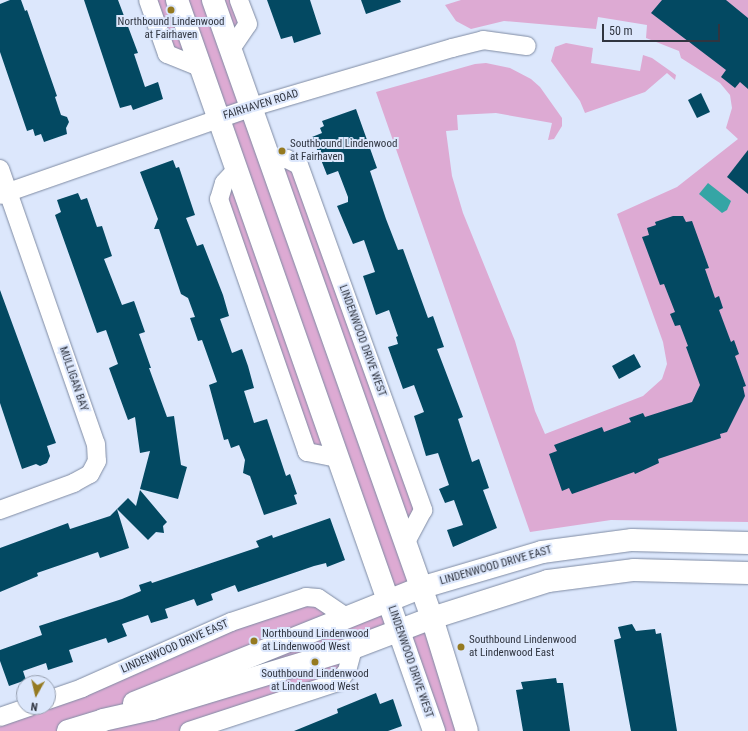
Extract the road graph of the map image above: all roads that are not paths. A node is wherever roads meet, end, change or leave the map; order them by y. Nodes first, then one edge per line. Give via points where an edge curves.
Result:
1 (148, 0) edge
2 (178, 0) edge
3 (213, 0) edge
4 (239, 0) edge
5 (527, 46) dead end
6 (231, 49) junction
7 (202, 68) junction
8 (252, 107) junction
9 (220, 118) junction
10 (270, 160) junction
11 (0, 169) edge
12 (4, 194) edge
13 (0, 510) edge
14 (748, 543) edge
15 (405, 544) junction
16 (748, 573) edge
17 (420, 588) junction
18 (389, 600) junction
19 (345, 616) junction
20 (432, 618) junction
21 (399, 630) junction
22 (353, 648) junction
23 (56, 697) edge
24 (16, 711) edge
25 (0, 717) edge
26 (103, 720) junction
27 (68, 731) edge
28 (188, 731) edge
29 (434, 731) edge
30 (467, 731) edge

1 - 7 street via 167,54
2 - 7 street, LINDENWOOD DRIVE WEST
3 - 6 street
4 - 6 street via 248,24
5 - 8 street, FAIRHAVEN ROAD via 483,40
6 - 8 street
7 - 9 street, LINDENWOOD DRIVE WEST
8 - 9 street, FAIRHAVEN ROAD
8 - 10 street
9 - 12 street, FAIRHAVEN ROAD
9 - 18 street, LINDENWOOD DRIVE WEST
10 - 15 street
10 - 15 street, LINDENWOOD DRIVE WEST via 287,159 299,165 423,510
11 - 12 street, MULLIGAN BAY
12 - 13 street, MULLIGAN BAY via 96,444 97,461 90,474 74,483
14 - 17 street, LINDENWOOD DRIVE EAST via 632,540 582,545 542,552
15 - 17 street
16 - 20 street, LINDENWOOD DRIVE EAST via 671,570 588,574 548,581
17 - 18 street, LINDENWOOD DRIVE EAST
17 - 20 street
18 - 19 street, LINDENWOOD DRIVE EAST
18 - 21 street, LINDENWOOD DRIVE WEST
19 - 23 street, LINDENWOOD DRIVE EAST via 318,598 306,597 231,622
19 - 26 street, LINDENWOOD DRIVE EAST via 142,698
20 - 21 street, LINDENWOOD DRIVE EAST
20 - 30 street
21 - 22 street, LINDENWOOD DRIVE EAST
21 - 29 street, LINDENWOOD DRIVE WEST
22 - 26 street, LINDENWOOD DRIVE EAST via 152,709
22 - 28 street via 347,671 338,682
24 - 25 street
26 - 27 street, LINDENWOOD DRIVE EAST

